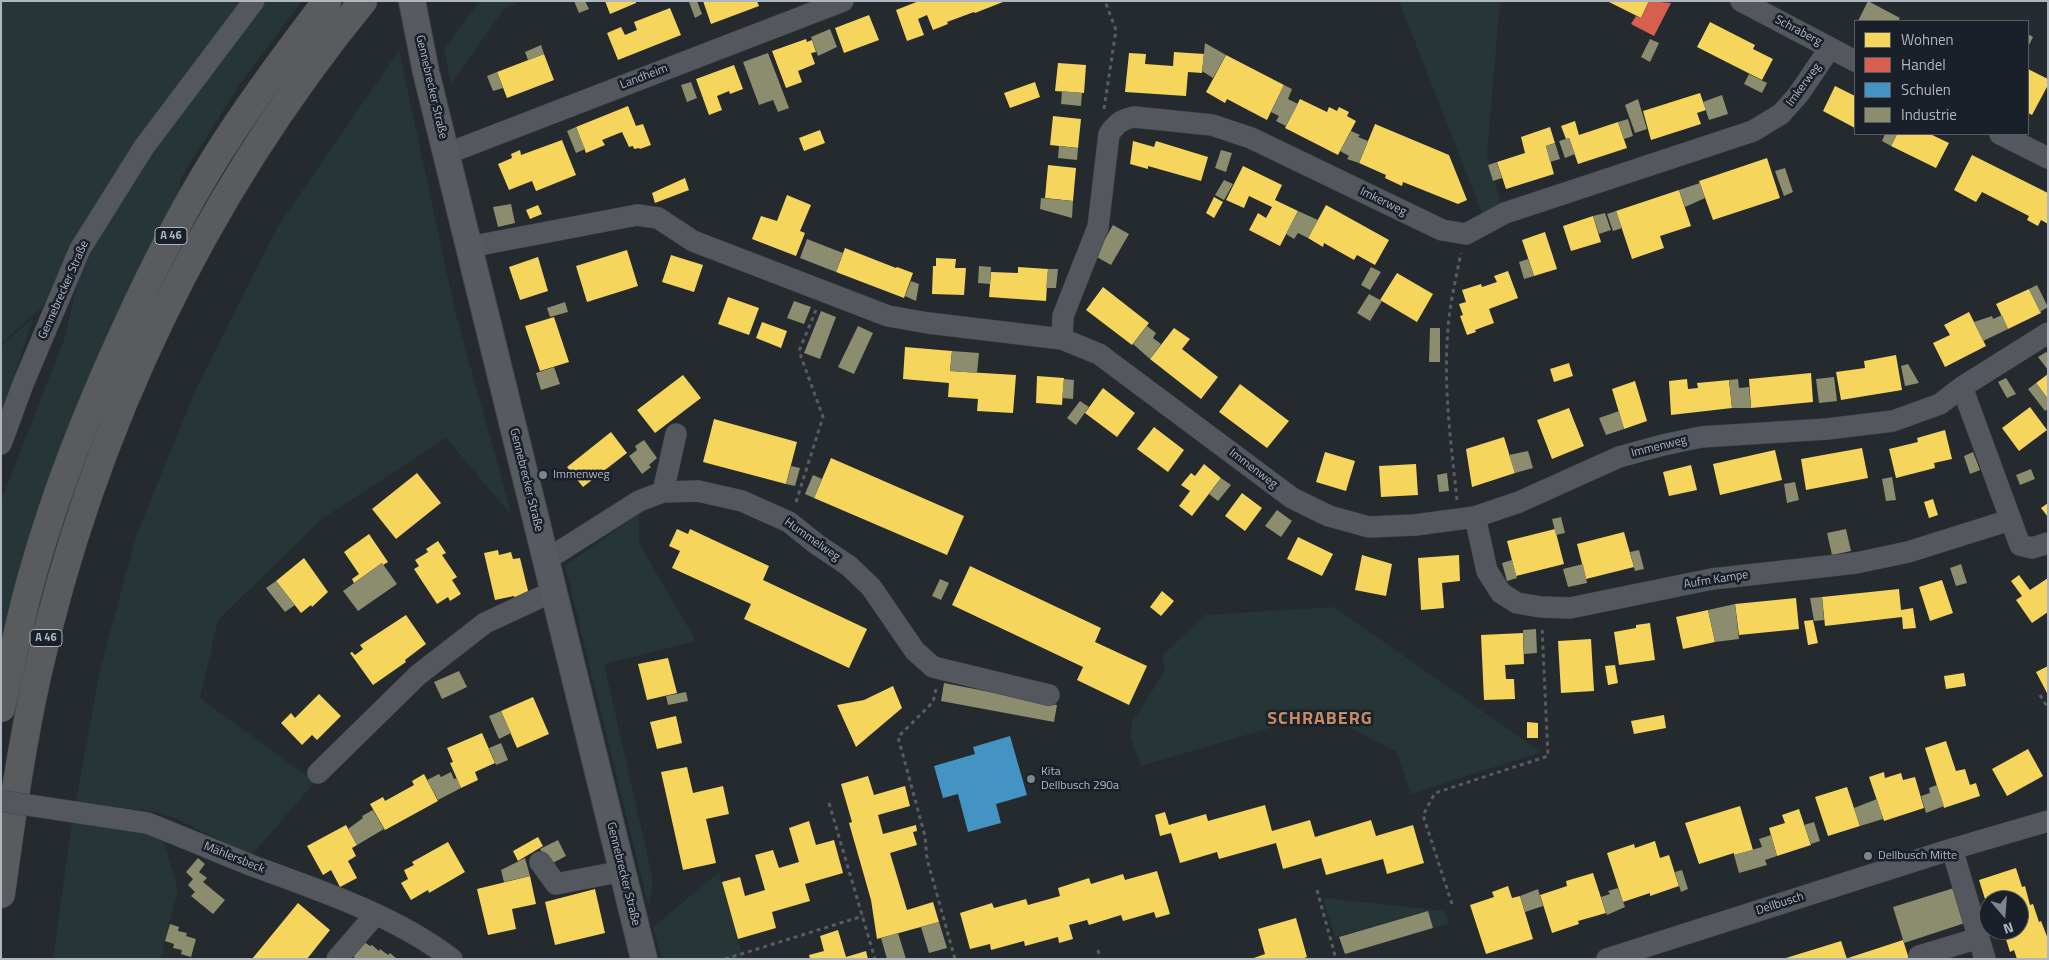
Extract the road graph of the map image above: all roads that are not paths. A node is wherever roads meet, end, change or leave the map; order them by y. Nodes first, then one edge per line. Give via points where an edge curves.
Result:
1 (254, 1) edge
2 (327, 1) edge
3 (364, 1) edge
4 (412, 1) edge
5 (843, 1) edge
6 (1757, 4) edge
7 (1830, 48) junction
8 (1854, 60) edge
9 (2002, 135) edge
10 (446, 154) junction
11 (2048, 158) edge
12 (469, 247) junction
13 (2048, 333) edge
14 (1062, 339) junction
15 (1962, 387) junction
16 (676, 434) dead end
17 (1, 444) edge
18 (663, 492) junction
19 (1468, 518) junction
20 (2010, 520) junction
21 (2048, 542) edge
22 (546, 560) junction
23 (554, 591) junction
24 (1049, 695) dead end
25 (1, 708) edge
26 (318, 773) dead end
27 (1, 802) edge
28 (2048, 821) edge
29 (1952, 849) junction
30 (540, 862) dead end
31 (622, 871) junction
32 (1, 894) edge
33 (375, 915) junction
34 (1979, 938) joint
35 (1980, 940) edge
36 (1919, 956) dead end
37 (337, 959) edge
38 (452, 959) edge
39 (644, 959) edge
40 (1607, 959) edge
41 (1985, 959) edge

1 - 17 street, Gennebrecker Straße via 144,147 80,249
2 - 25 highway, A 46 via 231,134 178,222 128,324 57,494 28,589
3 - 32 highway, A 46 via 263,138 222,203 179,281 127,392 100,460 47,634 10,820
4 - 10 main road, Gennebrecker Straße
5 - 10 street, Landheim
6 - 7 street, Schraberg
7 - 8 street, Schraberg
7 - 14 street, Imkerweg via 1781,114 1753,132 1505,214 1466,234 1442,230 1251,138 1212,125 1134,117 1124,119 1109,134 1098,226 1063,316
9 - 11 street
10 - 12 main road, Gennebrecker Straße
12 - 14 street, Immenweg via 637,215 658,218 693,241 888,316
12 - 22 main road, Gennebrecker Straße
13 - 15 street, Immenweg
14 - 19 street, Immenweg via 1099,354 1292,498 1329,516 1369,526 1415,525
15 - 19 street, Immenweg via 1940,404 1894,421 1827,430 1701,437 1663,445 1619,457 1519,502
15 - 20 street
16 - 18 street
18 - 22 street, Hummelweg via 639,501
18 - 24 street, Hummelweg via 698,491 742,501 789,522 849,566 871,587 915,651 933,667
19 - 20 street, Aufm Kampe via 1487,571 1501,593 1517,602 1570,608 1712,579 1856,563 1908,552
20 - 21 street via 2020,544 2032,548
22 - 23 main road, Gennebrecker Straße
23 - 26 street via 485,623 426,669
23 - 31 main road, Gennebrecker Straße
27 - 33 street, Mählersbeck, bridge via 147,823
28 - 29 street, Dellbusch
29 - 34 street
29 - 40 street, Dellbusch
30 - 31 street via 556,884
31 - 39 main road, Gennebrecker Straße
33 - 37 street
33 - 38 street, Mählersbeck via 428,940
34 - 36 street
35 - 41 street

